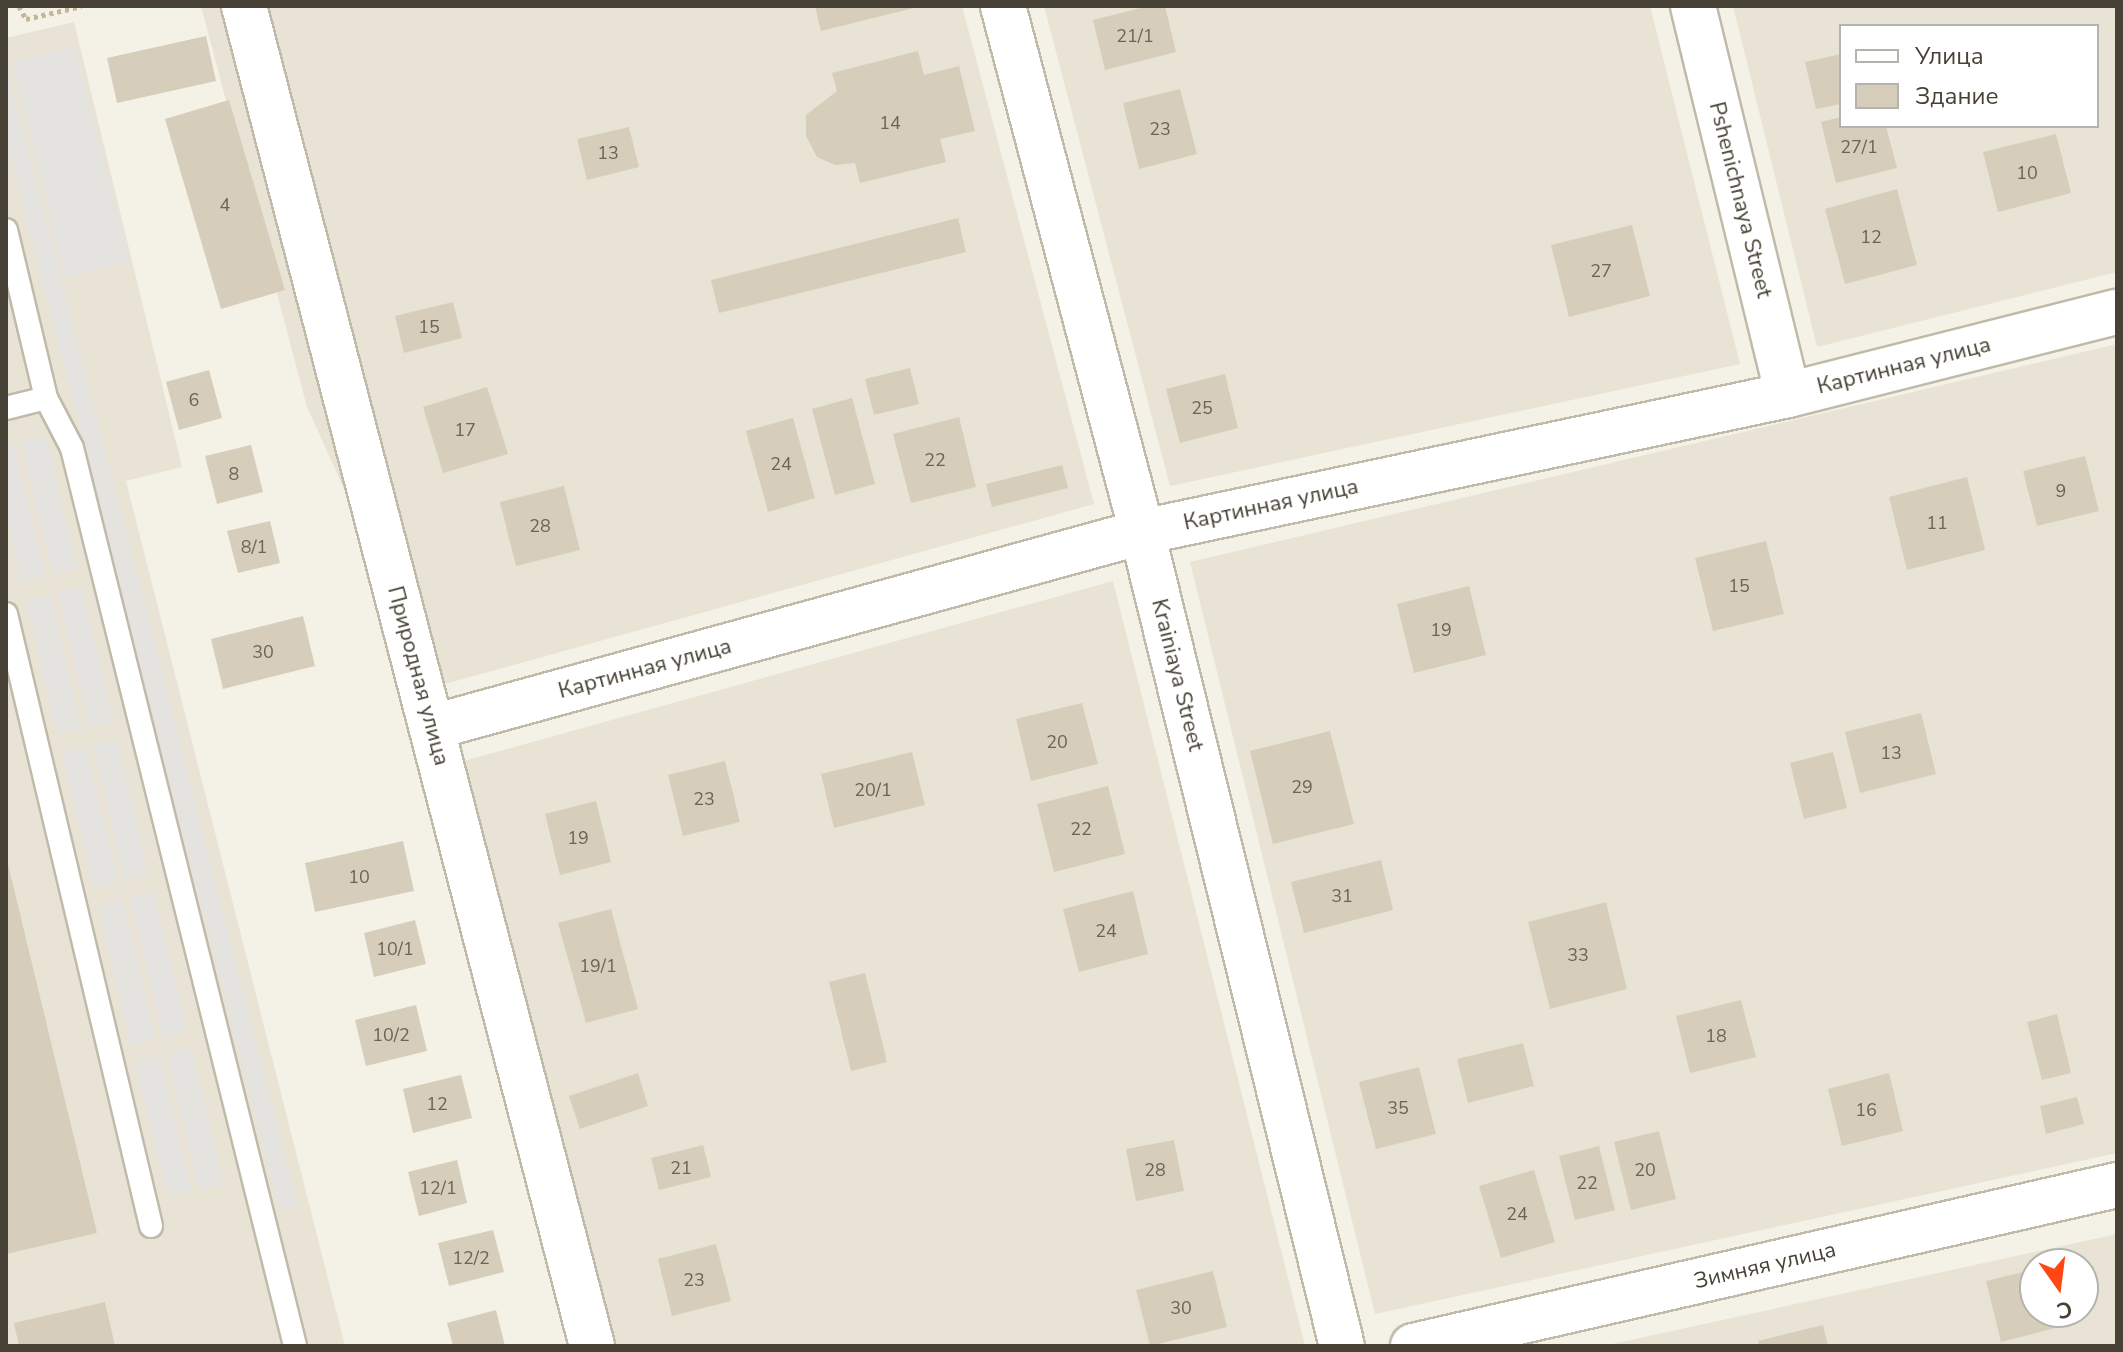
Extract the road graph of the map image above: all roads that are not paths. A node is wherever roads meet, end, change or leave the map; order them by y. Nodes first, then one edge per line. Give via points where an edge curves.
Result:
1 (244, 6) edge
2 (1003, 6) edge
3 (1693, 6) edge
4 (6, 230) edge
5 (2117, 312) edge
6 (1788, 395) junction
7 (46, 398) junction
8 (6, 408) edge
9 (1142, 532) junction
10 (6, 614) edge
11 (433, 727) junction
12 (2117, 1185) edge
13 (151, 1226) dead end
14 (295, 1346) edge
15 (592, 1346) edge
16 (1342, 1346) edge
17 (1413, 1346) edge

1 - 11 street, Природная улица via 342,401
2 - 9 street, Krainiaya Street
3 - 6 street, Pshenichnaya Street
4 - 7 lane
5 - 6 street, Картинная улица
6 - 9 street, Картинная улица
7 - 8 lane
7 - 14 lane via 72,448
9 - 11 street, Картинная улица
9 - 16 street, Krainiaya Street
10 - 13 lane
11 - 15 street, Природная улица
12 - 17 street, Зимняя улица

